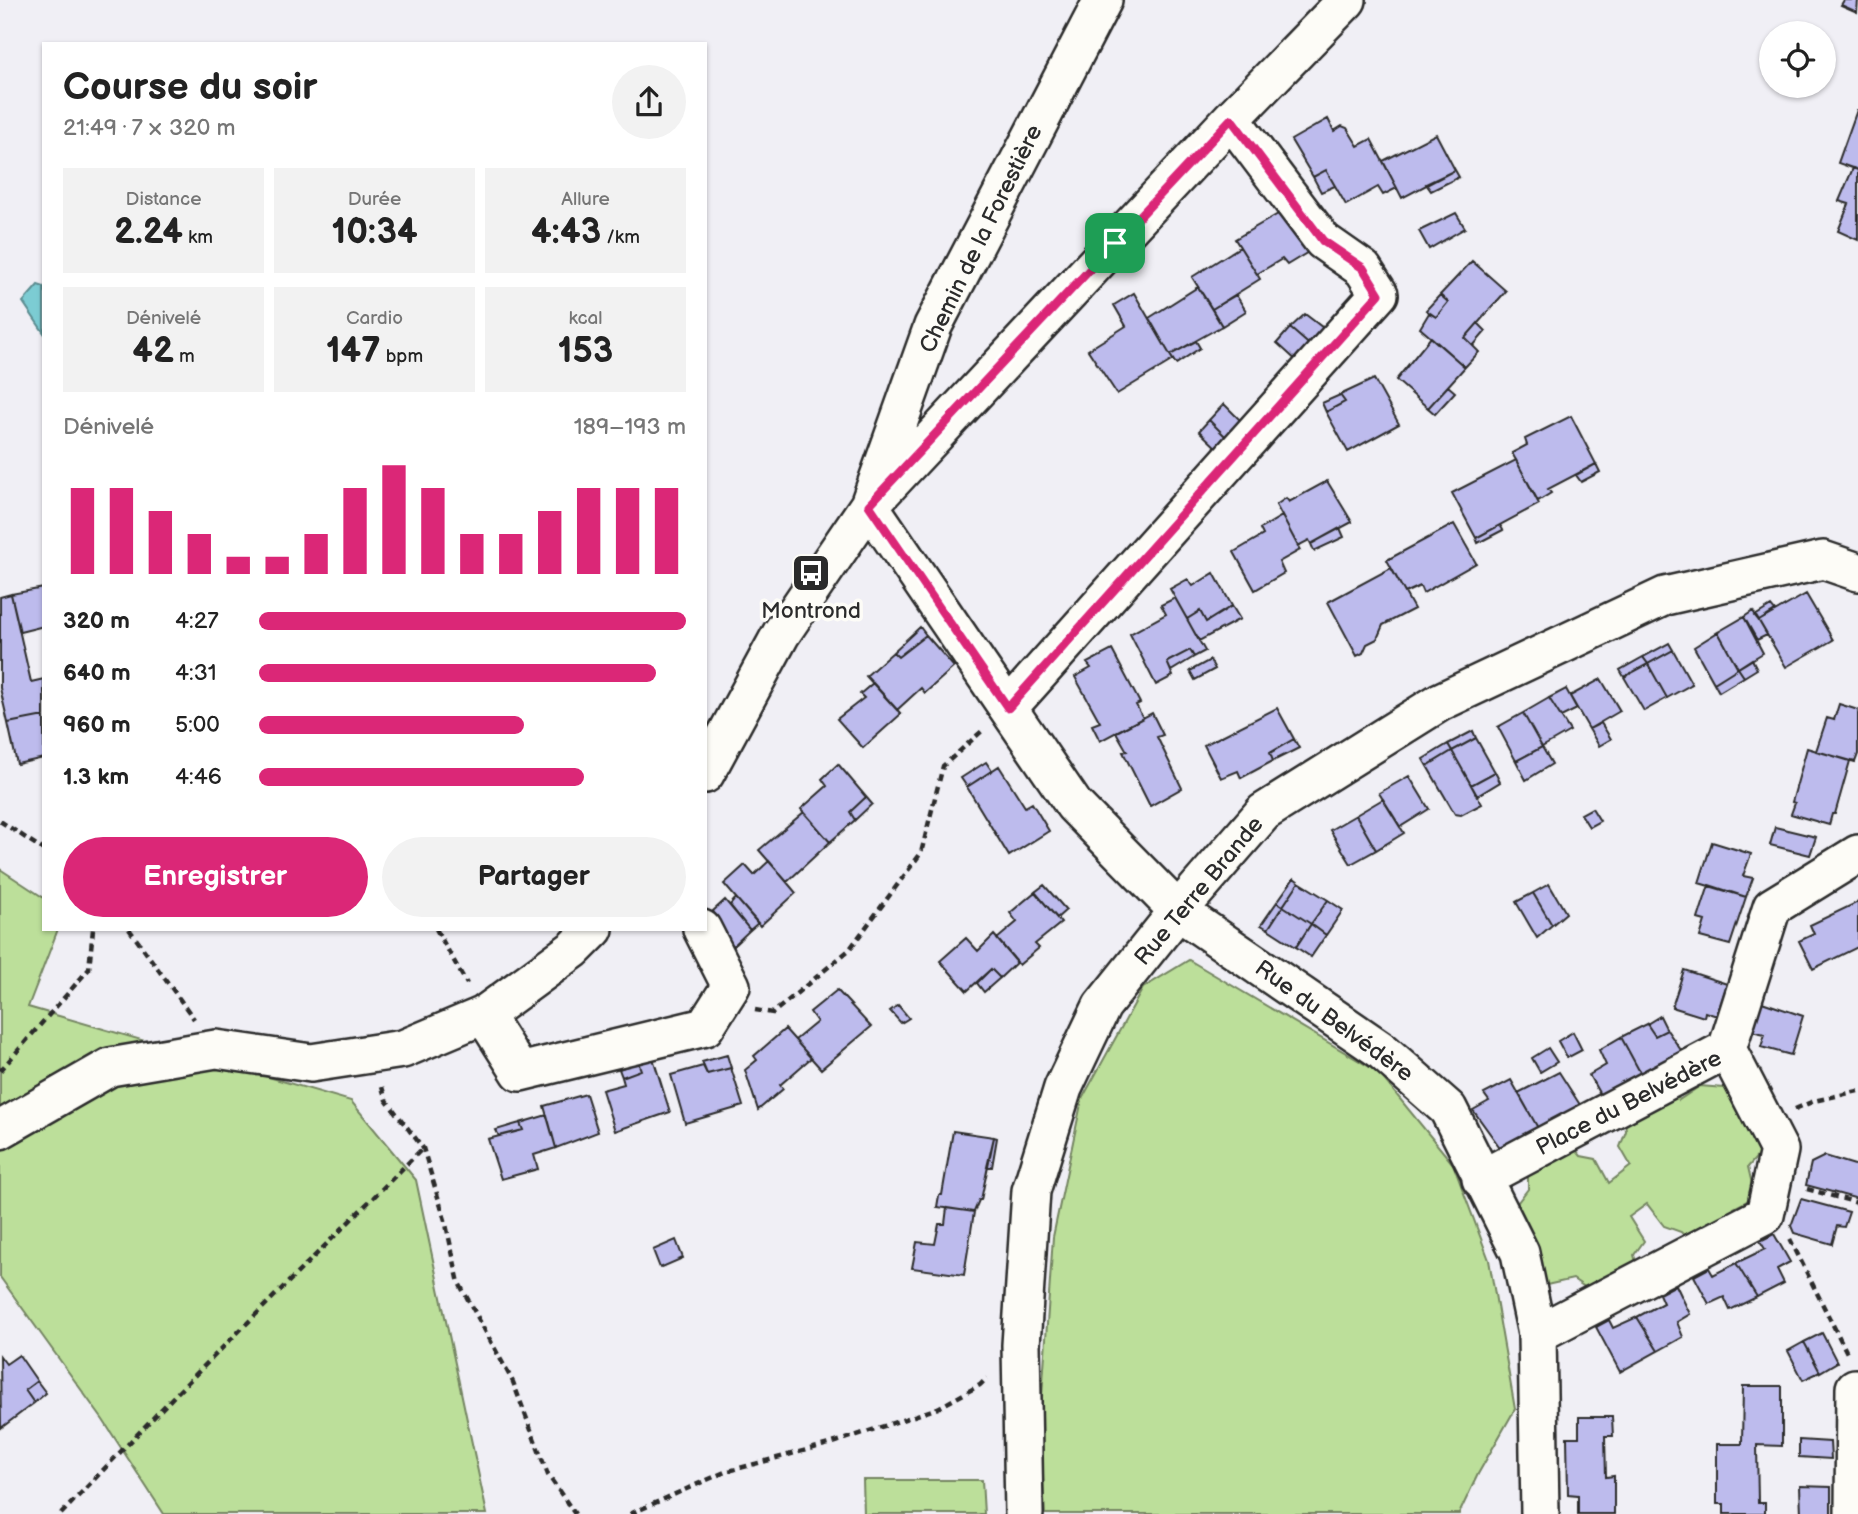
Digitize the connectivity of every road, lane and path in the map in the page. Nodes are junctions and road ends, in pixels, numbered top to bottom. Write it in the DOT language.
graph roads {
  1 [pos="1102,0"];
  2 [pos="1347,0"];
  3 [pos="1231,119"];
  4 [pos="869,505"];
  5 [pos="1858,572"];
  6 [pos="1008,708"];
  7 [pos="707,770"];
  8 [pos="0,821"];
  9 [pos="42,849"];
  10 [pos="1858,854"];
  11 [pos="1178,911"];
  12 [pos="93,931"];
  13 [pos="131,931"];
  14 [pos="437,931"];
  15 [pos="592,931"];
  16 [pos="703,931"];
  17 [pos="720,1003"];
  18 [pos="484,1015"];
  19 [pos="216,1049"];
  20 [pos="1727,1049"];
  21 [pos="374,1052"];
  22 [pos="0,1071"];
  23 [pos="1858,1091"];
  24 [pos="1765,1122"];
  25 [pos="0,1130"];
  26 [pos="423,1148"];
  27 [pos="1481,1179"];
  28 [pos="1768,1198"];
  29 [pos="1858,1203"];
  30 [pos="1537,1334"];
  31 [pos="1021,1345"];
  32 [pos="1855,1388"];
  33 [pos="61,1514"];
  34 [pos="575,1514"];
  35 [pos="630,1514"];
  36 [pos="1024,1514"];
  37 [pos="1541,1514"];
  38 [pos="1854,1514"];
  1 -- 4 [label="street, Chemin de la Forestière"];
  2 -- 3 [label="street"];
  3 -- 4 [label="street"];
  3 -- 6 [label="street"];
  4 -- 6 [label="street, Rue du Belvédère"];
  4 -- 7 [label="street, Chemin de la Forestière"];
  5 -- 11 [label="street, Rue Terre Brande"];
  6 -- 11 [label="street, Rue du Belvédère"];
  6 -- 17 [label="path"];
  8 -- 9 [label="path"];
  10 -- 20 [label="street"];
  11 -- 27 [label="street, Rue du Belvédère"];
  11 -- 31 [label="street, Rue Terre Brande"];
  12 -- 22 [label="path"];
  13 -- 19 [label="path"];
  14 -- 18 [label="path"];
  15 -- 18 [label="street"];
  16 -- 17 [label="street"];
  17 -- 18 [label="street"];
  18 -- 21 [label="street"];
  19 -- 21 [label="street"];
  19 -- 25 [label="street"];
  20 -- 24 [label="street, Place du Belvédère"];
  20 -- 27 [label="street, Place du Belvédère"];
  21 -- 26 [label="path"];
  23 -- 24 [label="path"];
  24 -- 28 [label="street, Place du Belvédère"];
  26 -- 33 [label="path"];
  26 -- 34 [label="path"];
  27 -- 30 [label="street, Rue du Belvédère"];
  28 -- 29 [label="path"];
  28 -- 30 [label="street"];
  28 -- 32 [label="path"];
  30 -- 37 [label="street, Rue du Belvédère"];
  31 -- 35 [label="path"];
  31 -- 36 [label="street, Rue Terre Brande"];
  32 -- 38 [label="street"];
}
